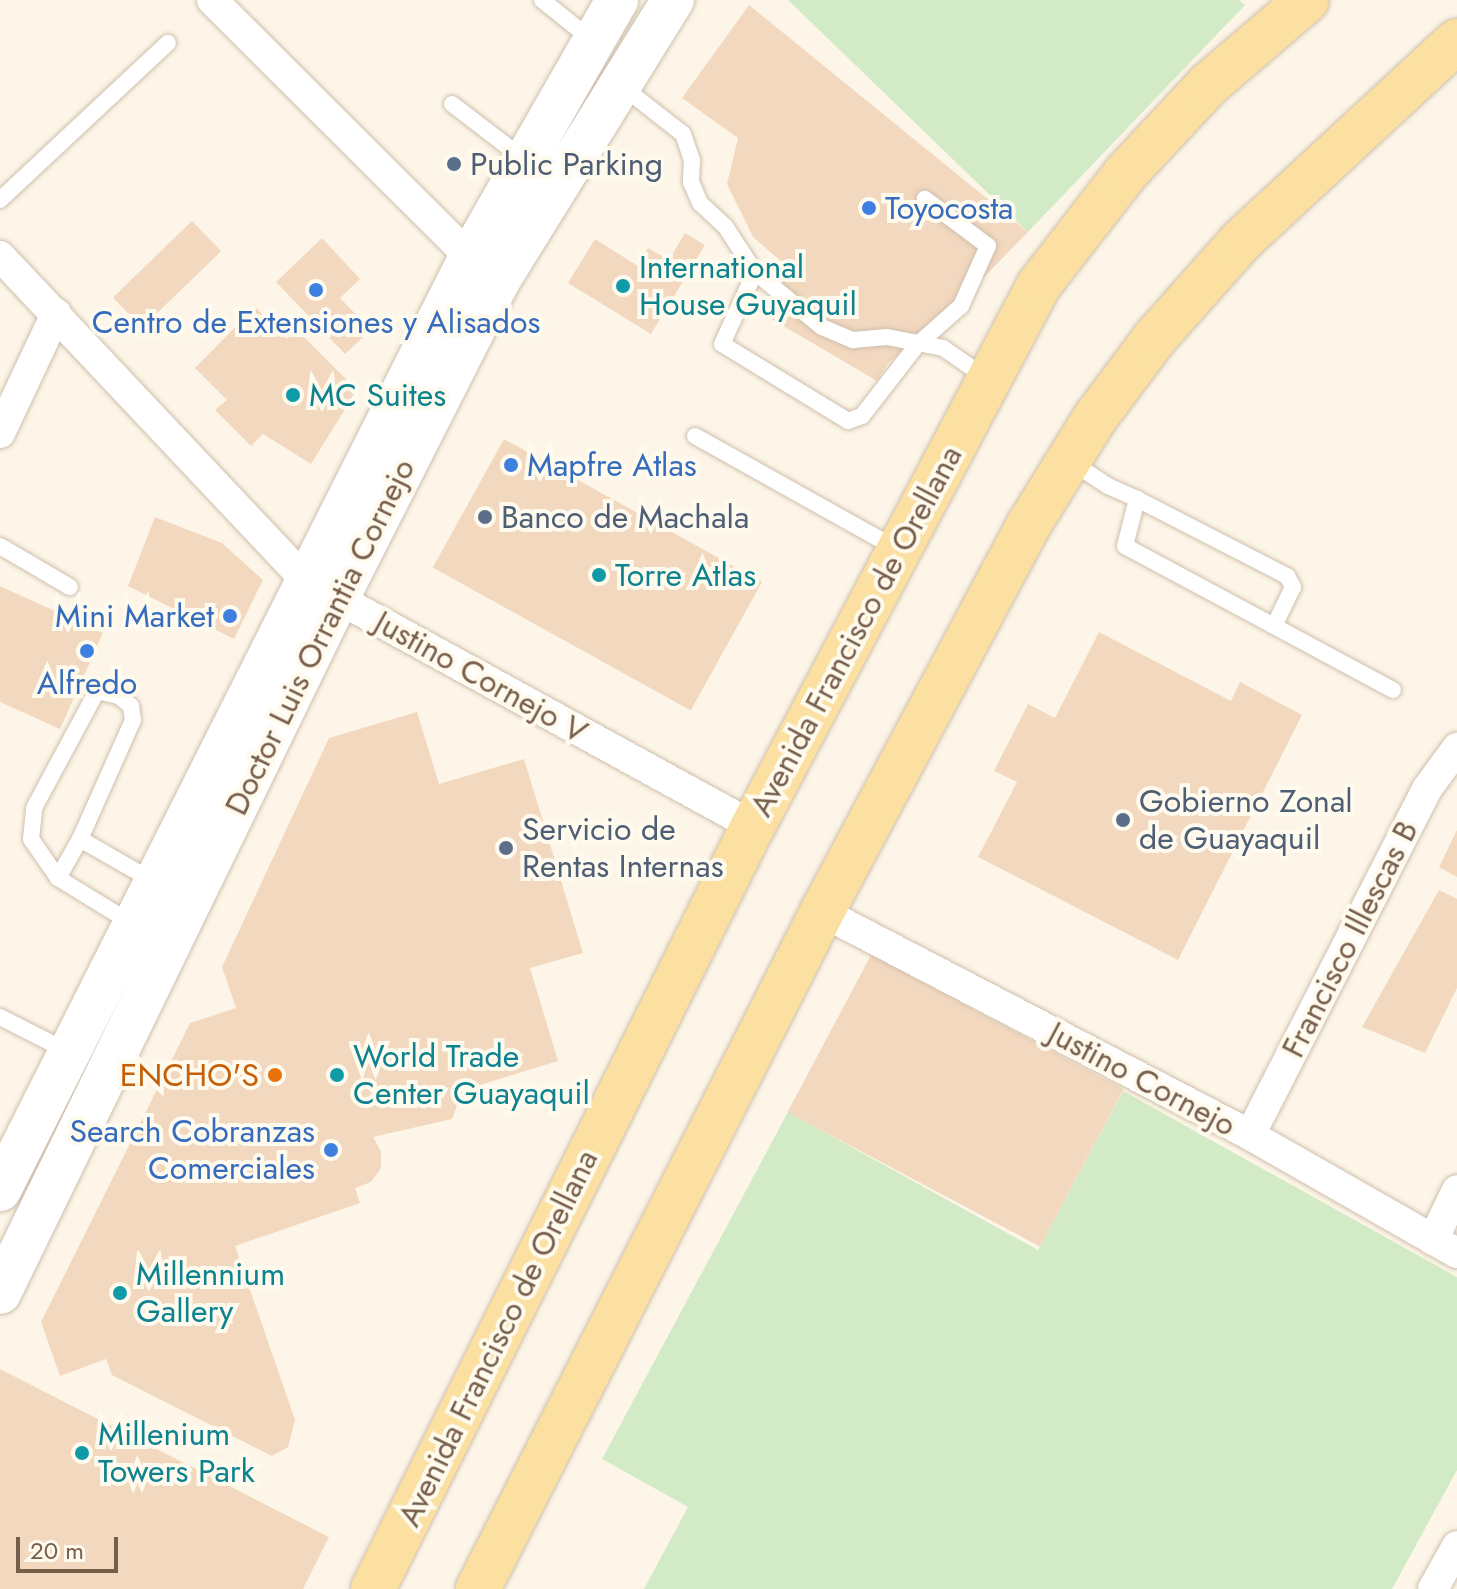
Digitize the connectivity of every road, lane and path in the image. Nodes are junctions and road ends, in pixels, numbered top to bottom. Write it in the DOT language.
graph roads {
  1 [pos="212,0"];
  2 [pos="542,0"];
  3 [pos="617,0"];
  4 [pos="1307,0"];
  5 [pos="664,3"];
  6 [pos="594,41"];
  7 [pos="1457,41"];
  8 [pos="168,43"];
  9 [pos="619,84"];
  10 [pos="452,104"];
  11 [pos="525,160"];
  12 [pos="925,199"];
  13 [pos="0,200"];
  14 [pos="0,256"];
  15 [pos="470,257"];
  16 [pos="755,272"];
  17 [pos="56,314"];
  18 [pos="917,345"];
  19 [pos="989,380"];
  20 [pos="0,433"];
  21 [pos="695,436"];
  22 [pos="1069,460"];
  23 [pos="1137,499"];
  24 [pos="0,546"];
  25 [pos="898,550"];
  26 [pos="70,587"];
  27 [pos="322,589"];
  28 [pos="1274,626"];
  29 [pos="1393,690"];
  30 [pos="1457,748"];
  31 [pos="753,826"];
  32 [pos="80,839"];
  33 [pos="58,878"];
  34 [pos="154,882"];
  35 [pos="822,912"];
  36 [pos="133,924"];
  37 [pos="0,1017"];
  38 [pos="69,1052"];
  39 [pos="1250,1135"];
  40 [pos="0,1190"];
  41 [pos="1457,1190"];
  42 [pos="1445,1246"];
  43 [pos="0,1293"];
  44 [pos="1457,1546"];
  45 [pos="486,1586"];
  46 [pos="373,1589"];
  47 [pos="1433,1589"];
  1 -- 15 [label="street"];
  2 -- 6 [label="lane"];
  3 -- 6 [label="street, Doctor Luis Orrantia Cornejo"];
  4 -- 19 [label="main road, Avenida Francisco de Orellana"];
  5 -- 9 [label="street, Doctor Luis Orrantia Cornejo"];
  6 -- 11 [label="street, Doctor Luis Orrantia Cornejo"];
  7 -- 22 [label="main road"];
  8 -- 13 [label="lane"];
  9 -- 16 [label="lane"];
  9 -- 27 [label="street, Doctor Luis Orrantia Cornejo"];
  10 -- 11 [label="lane"];
  11 -- 15 [label="street, Doctor Luis Orrantia Cornejo"];
  12 -- 18 [label="lane"];
  14 -- 17 [label="street, Justino Cornejo V"];
  15 -- 27 [label="street, Doctor Luis Orrantia Cornejo"];
  16 -- 18 [label="lane"];
  16 -- 18 [label="lane"];
  17 -- 20 [label="street"];
  17 -- 27 [label="street, Justino Cornejo V"];
  18 -- 19 [label="lane"];
  19 -- 25 [label="main road, Avenida Francisco de Orellana"];
  21 -- 25 [label="lane"];
  22 -- 23 [label="lane"];
  22 -- 35 [label="main road"];
  23 -- 28 [label="lane"];
  23 -- 28 [label="lane"];
  24 -- 26 [label="lane"];
  25 -- 31 [label="main road, Avenida Francisco de Orellana"];
  27 -- 31 [label="street, Justino Cornejo V"];
  27 -- 34 [label="street, Doctor Luis Orrantia Cornejo"];
  27 -- 43 [label="street, Doctor Luis Orrantia Cornejo"];
  28 -- 29 [label="lane"];
  30 -- 39 [label="street, Francisco Illescas B"];
  31 -- 46 [label="main road, Avenida Francisco de Orellana"];
  32 -- 33 [label="lane"];
  32 -- 33 [label="lane"];
  32 -- 34 [label="lane"];
  33 -- 36 [label="lane"];
  34 -- 36 [label="street, Doctor Luis Orrantia Cornejo"];
  35 -- 39 [label="street, Justino Cornejo"];
  35 -- 45 [label="main road"];
  36 -- 38 [label="street, Doctor Luis Orrantia Cornejo"];
  37 -- 38 [label="lane"];
  38 -- 40 [label="street, Doctor Luis Orrantia Cornejo"];
  39 -- 42 [label="street, Justino Cornejo"];
  41 -- 42 [label="street"];
  44 -- 47 [label="street"];
}
